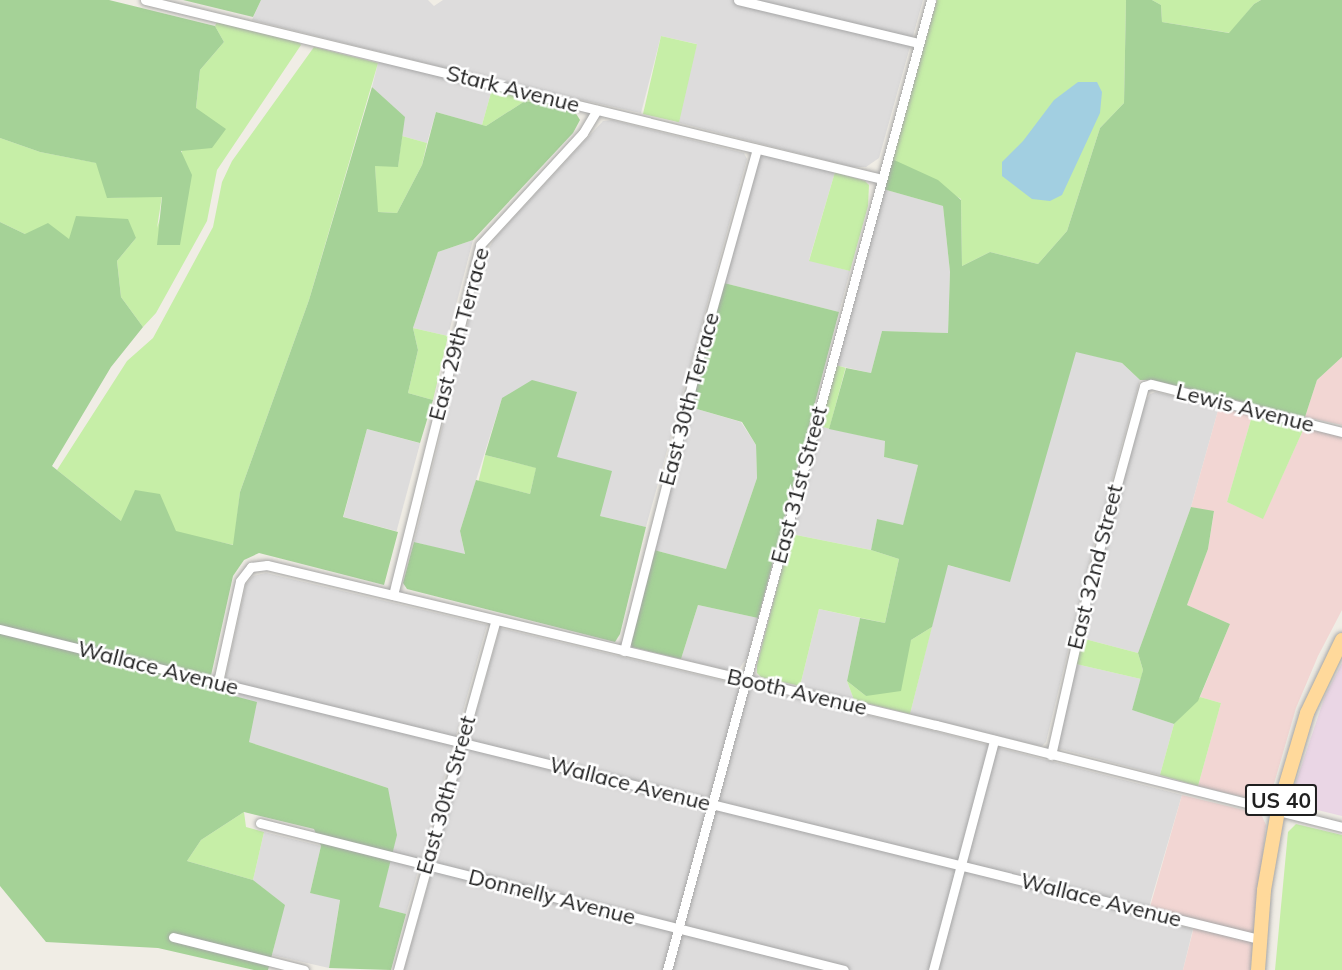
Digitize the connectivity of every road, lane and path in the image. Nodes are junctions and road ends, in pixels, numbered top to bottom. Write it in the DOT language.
graph roads {
  1 [pos="145,0"];
  2 [pos="738,0"];
  3 [pos="931,0"];
  4 [pos="919,43"];
  5 [pos="597,110"];
  6 [pos="757,149"];
  7 [pos="882,179"];
  8 [pos="1148,385"];
  9 [pos="1342,432"];
  10 [pos="393,595"];
  11 [pos="496,620"];
  12 [pos="0,629"];
  13 [pos="1342,640"];
  14 [pos="624,651"];
  15 [pos="747,680"];
  16 [pos="218,682"];
  17 [pos="994,740"];
  18 [pos="462,742"];
  19 [pos="1051,755"];
  20 [pos="713,805"];
  21 [pos="1278,812"];
  22 [pos="260,822"];
  23 [pos="1342,827"];
  24 [pos="426,865"];
  25 [pos="960,866"];
  26 [pos="678,929"];
  27 [pos="173,938"];
  28 [pos="1259,939"];
  29 [pos="304,970"];
  30 [pos="398,970"];
  31 [pos="667,970"];
  32 [pos="844,970"];
  33 [pos="933,970"];
  34 [pos="1258,970"];
  1 -- 5 [label="street, Stark Avenue"];
  2 -- 4 [label="street"];
  3 -- 4 [label="street, East 31st Street"];
  4 -- 7 [label="street, East 31st Street"];
  5 -- 6 [label="street, Stark Avenue"];
  5 -- 10 [label="street, East 29th Terrace"];
  6 -- 7 [label="street, Stark Avenue"];
  6 -- 14 [label="street, East 30th Terrace"];
  7 -- 15 [label="street, East 31st Street"];
  8 -- 9 [label="street, Lewis Avenue"];
  8 -- 19 [label="street, East 32nd Street"];
  10 -- 11 [label="street, Booth Avenue"];
  10 -- 16 [label="street, Booth Avenue"];
  11 -- 14 [label="street, Booth Avenue"];
  11 -- 18 [label="street, East 30th Street"];
  12 -- 16 [label="street, Wallace Avenue"];
  13 -- 21 [label="main road, US 40"];
  14 -- 15 [label="street, Booth Avenue"];
  15 -- 17 [label="street, Booth Avenue"];
  15 -- 20 [label="street, East 31st Street"];
  16 -- 18 [label="street, Wallace Avenue"];
  17 -- 19 [label="street, Booth Avenue"];
  17 -- 25 [label="street"];
  18 -- 20 [label="street, Wallace Avenue"];
  18 -- 24 [label="street, East 30th Street"];
  19 -- 21 [label="street, Booth Avenue"];
  20 -- 25 [label="street, Wallace Avenue"];
  20 -- 26 [label="street, East 31st Street"];
  21 -- 23 [label="street, Booth Avenue"];
  21 -- 28 [label="main road, US 40"];
  22 -- 24 [label="street, Donnelly Avenue"];
  24 -- 26 [label="street, Donnelly Avenue"];
  24 -- 30 [label="street, East 30th Street"];
  25 -- 28 [label="street, Wallace Avenue"];
  25 -- 33 [label="street"];
  26 -- 31 [label="street, East 31st Street"];
  26 -- 32 [label="street, Donnelly Avenue"];
  27 -- 29 [label="street"];
  28 -- 34 [label="main road, US 40"];
}
